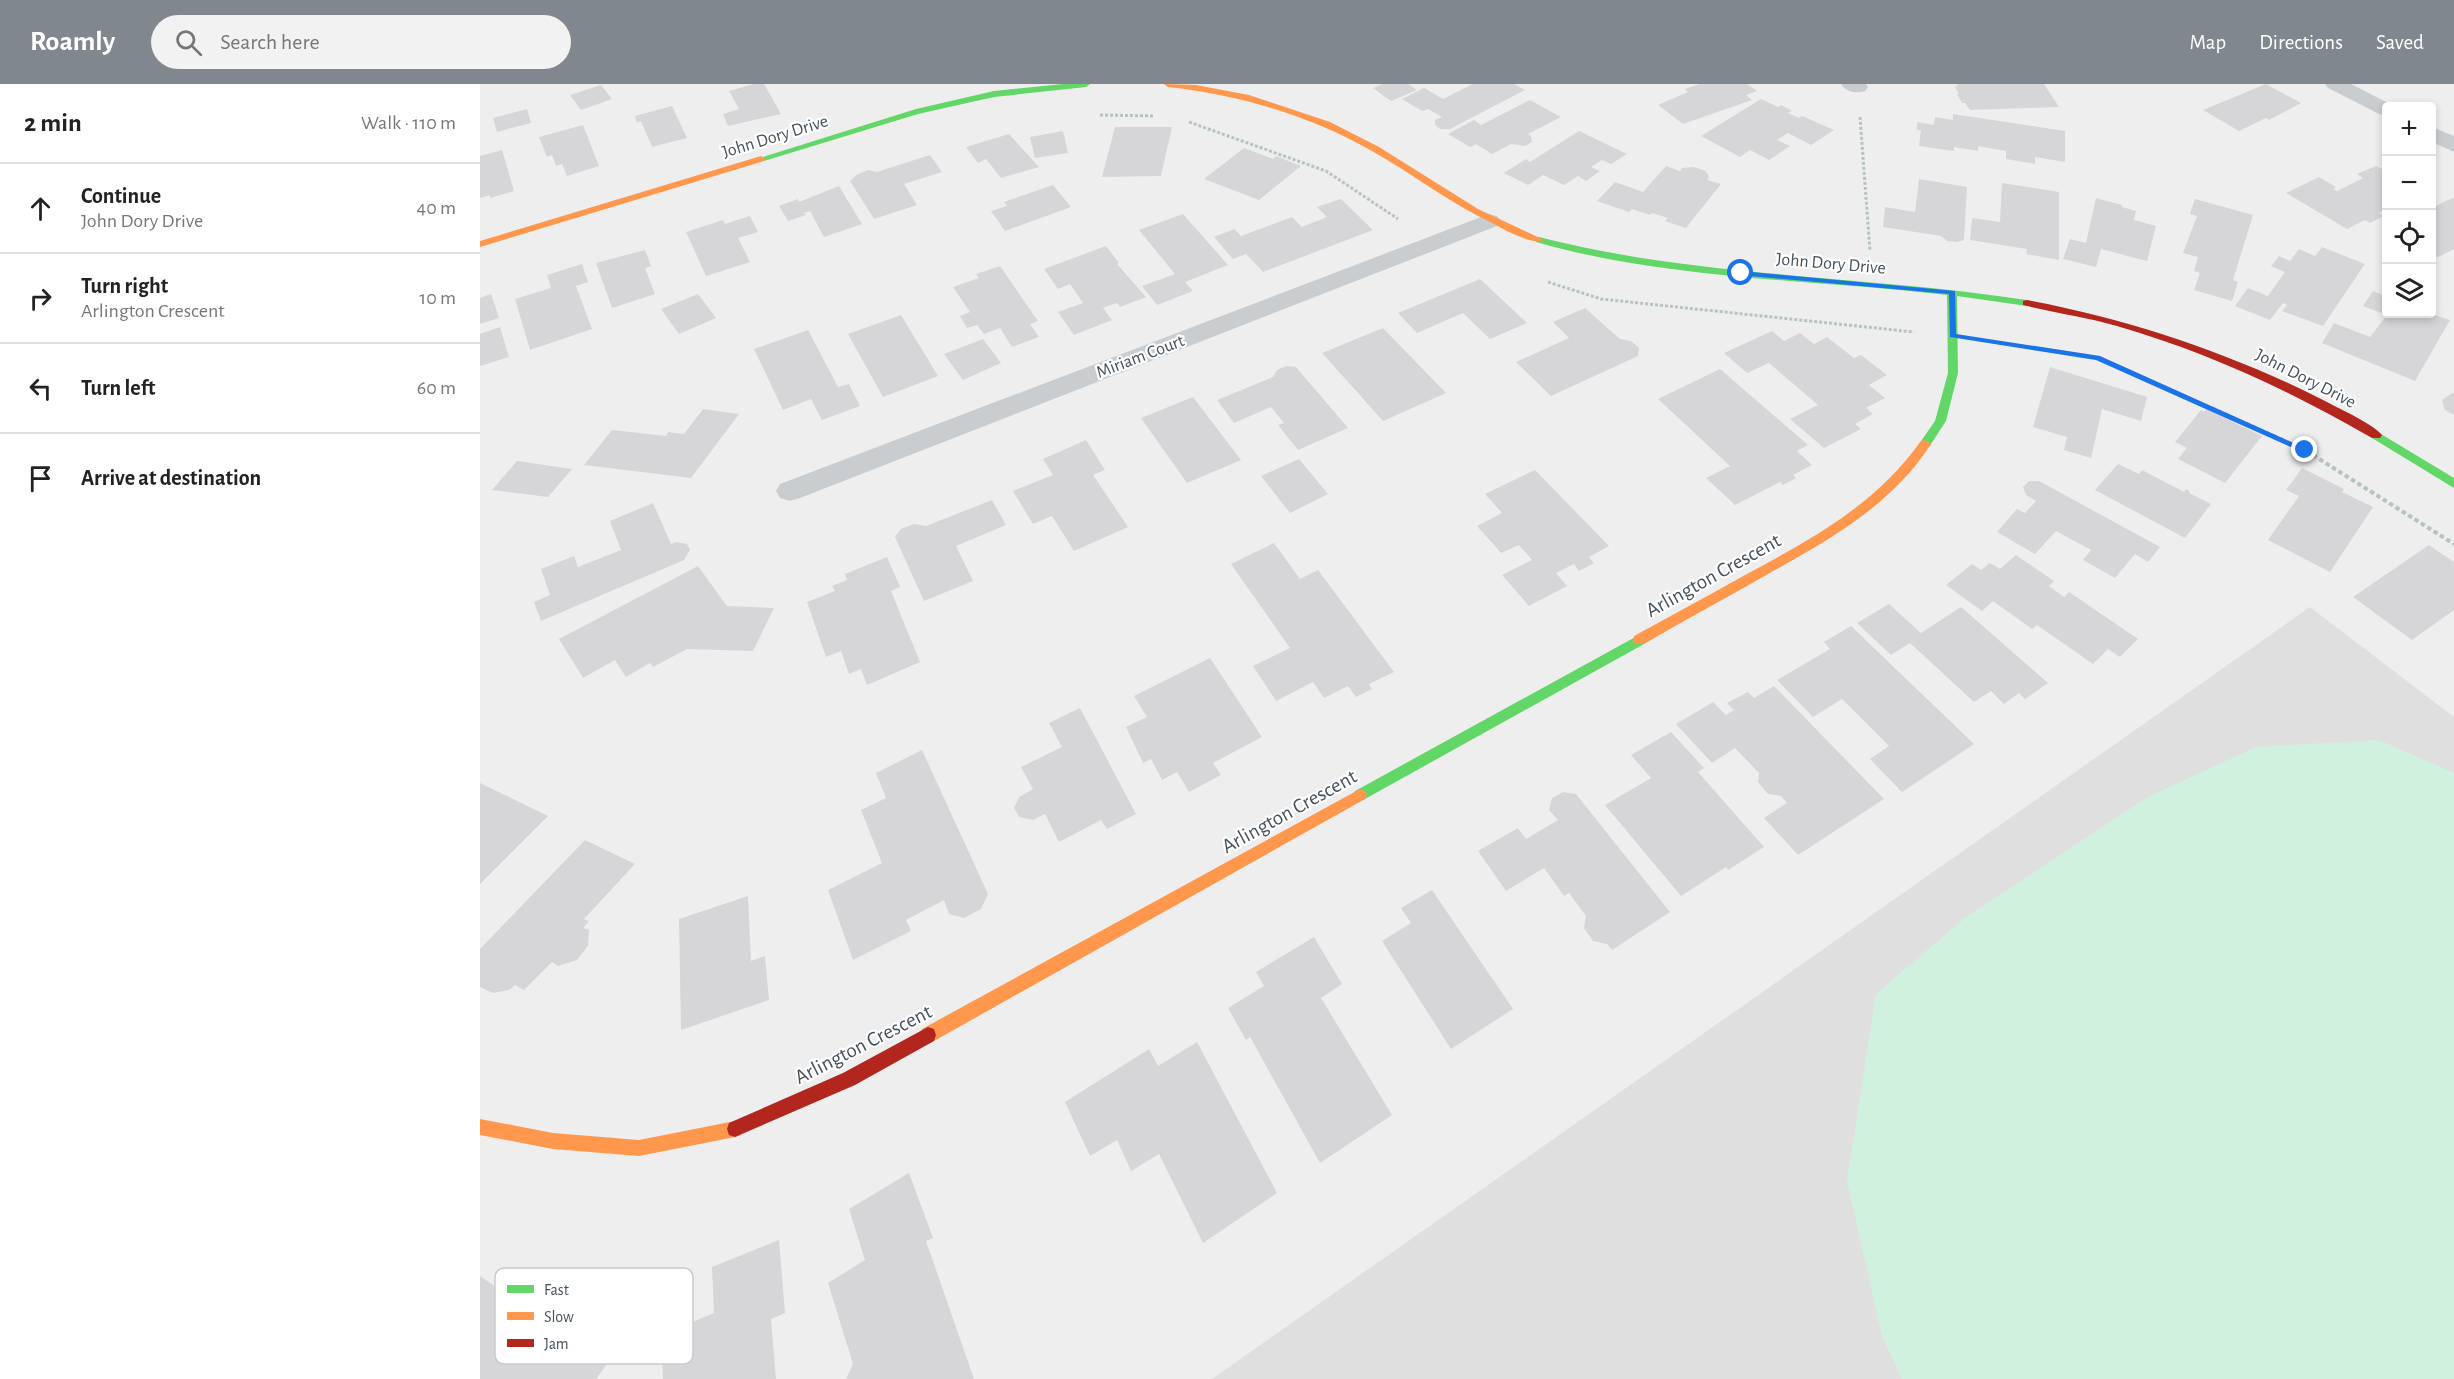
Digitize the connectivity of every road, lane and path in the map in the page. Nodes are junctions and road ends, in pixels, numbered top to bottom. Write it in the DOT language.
graph roads {
  1 [pos="1086,84"];
  2 [pos="1181,84"];
  3 [pos="2335,84"];
  4 [pos="1855,85"];
  5 [pos="2382,108"];
  6 [pos="1093,115"];
  7 [pos="1161,116"];
  8 [pos="1183,120"];
  9 [pos="2436,135"];
  10 [pos="2454,145"];
  11 [pos="1489,221"];
  12 [pos="1433,243"];
  13 [pos="480,244"];
  14 [pos="1545,280"];
  15 [pos="1872,284"];
  16 [pos="1952,292"];
  17 [pos="1953,336"];
  18 [pos="2454,484"];
  19 [pos="790,491"];
  20 [pos="2454,544"];
  21 [pos="480,1127"];
  1 -- 13 [label="street, John Dory Drive"];
  2 -- 11 [label="street, John Dory Drive"];
  3 -- 5 [label="street"];
  4 -- 15 [label="path"];
  6 -- 7 [label="path"];
  8 -- 12 [label="path"];
  9 -- 10 [label="street"];
  11 -- 12 [label="street, Miriam Court"];
  11 -- 15 [label="street, John Dory Drive"];
  12 -- 19 [label="street, Miriam Court"];
  14 -- 17 [label="path"];
  15 -- 16 [label="street, John Dory Drive"];
  16 -- 17 [label="street, Arlington Crescent"];
  16 -- 18 [label="street, John Dory Drive"];
  17 -- 20 [label="path"];
  17 -- 21 [label="street, Arlington Crescent"];
}
